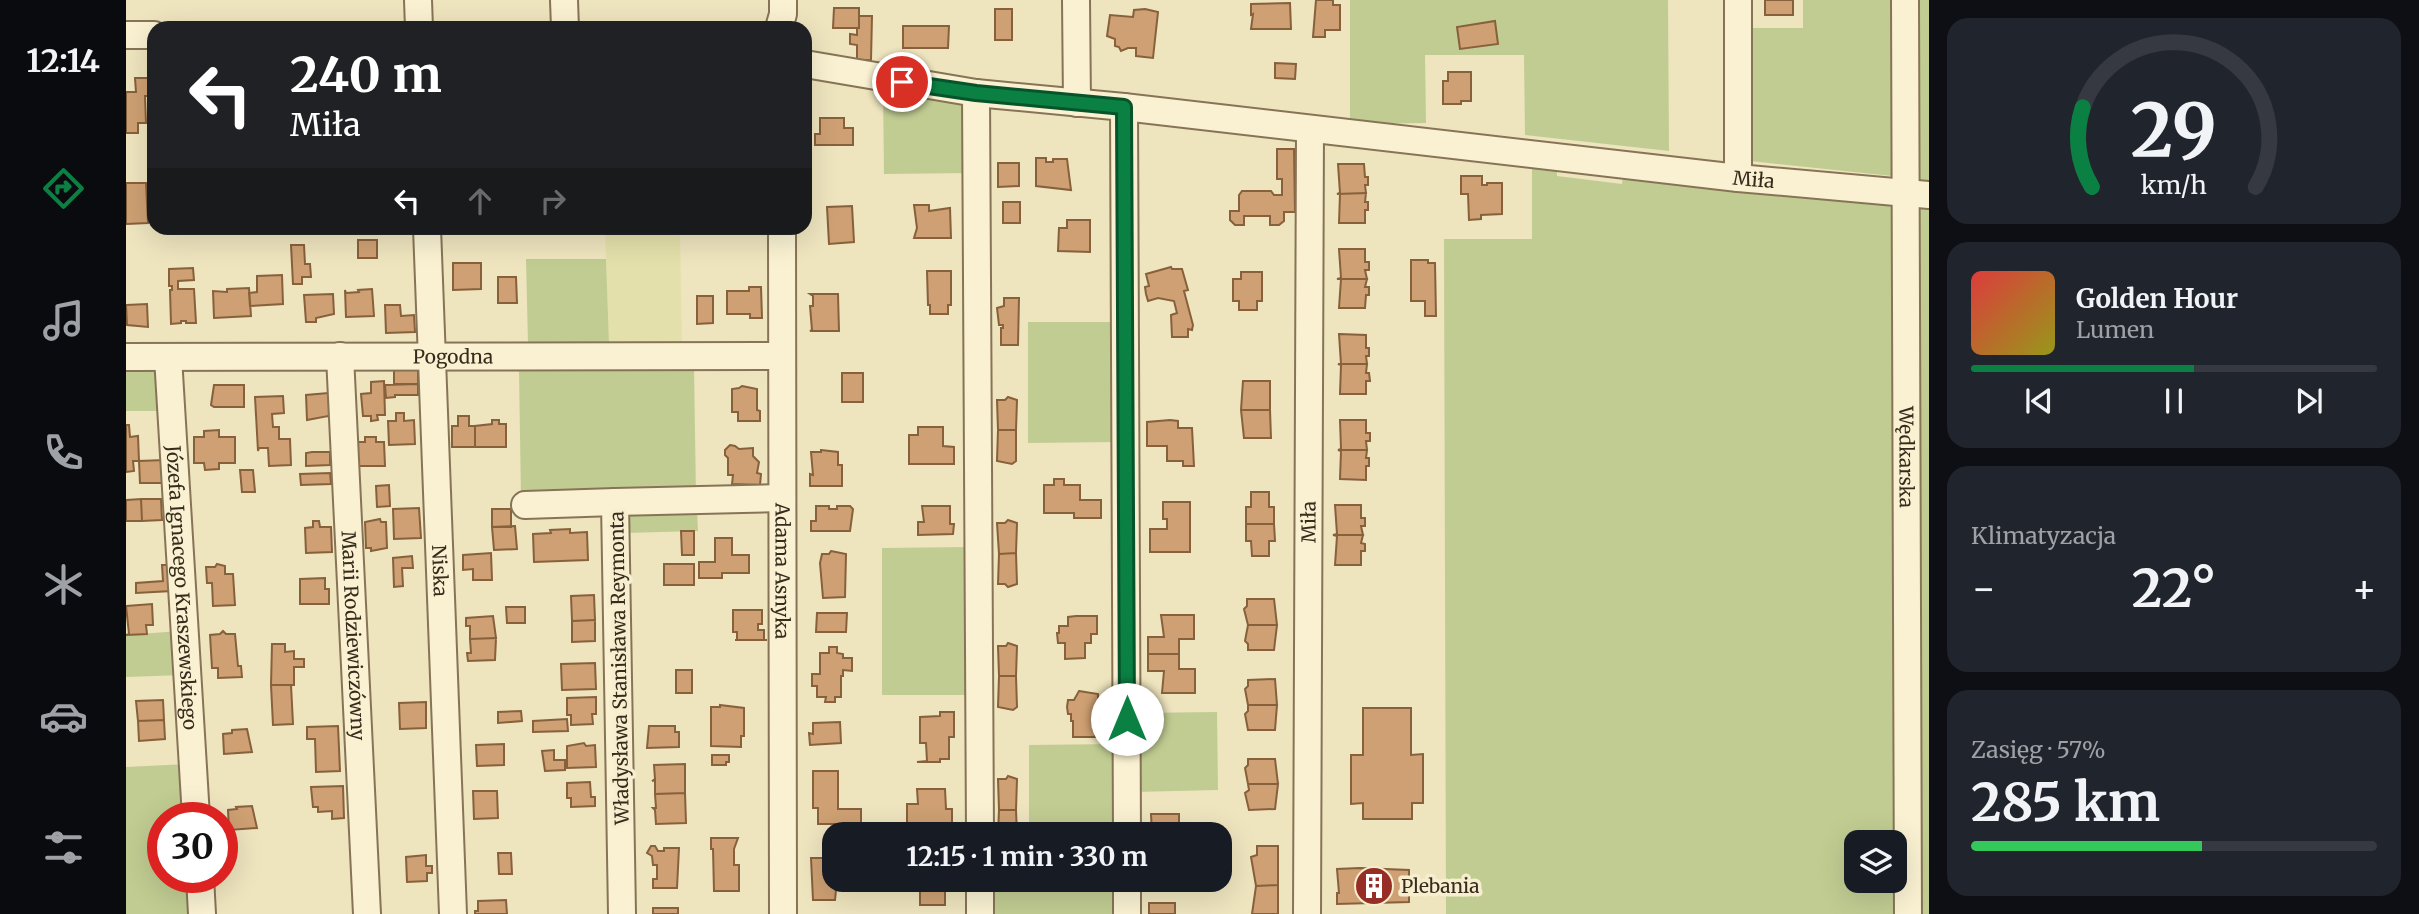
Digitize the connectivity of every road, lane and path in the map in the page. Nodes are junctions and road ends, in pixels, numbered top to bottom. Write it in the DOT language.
graph roads {
  1 [pos="418,0"];
  2 [pos="564,0"];
  3 [pos="783,0"];
  4 [pos="1076,0"];
  5 [pos="1738,0"];
  6 [pos="1905,0"];
  7 [pos="419,21"];
  8 [pos="565,21"];
  9 [pos="781,21"];
  10 [pos="126,35"];
  11 [pos="147,35"];
  12 [pos="812,65"];
  13 [pos="976,93"];
  14 [pos="1077,103"];
  15 [pos="1124,107"];
  16 [pos="1310,130"];
  17 [pos="1738,178"];
  18 [pos="1917,194"];
  19 [pos="427,235"];
  20 [pos="782,235"];
  21 [pos="432,355"];
  22 [pos="340,356"];
  23 [pos="782,356"];
  24 [pos="126,357"];
  25 [pos="168,357"];
  26 [pos="781,498"];
  27 [pos="615,502"];
  28 [pos="525,505"];
  29 [pos="195,802"];
  30 [pos="980,822"];
  31 [pos="1127,822"];
  32 [pos="980,892"];
  33 [pos="1127,892"];
  34 [pos="201,893"];
  35 [pos="202,914"];
  36 [pos="367,914"];
  37 [pos="453,914"];
  38 [pos="622,914"];
  39 [pos="783,914"];
  40 [pos="980,914"];
  41 [pos="1127,914"];
  42 [pos="1307,914"];
  43 [pos="1908,914"];
  1 -- 7 [label="street"];
  2 -- 8 [label="street"];
  3 -- 9 [label="street"];
  4 -- 14 [label="street"];
  5 -- 17 [label="street"];
  6 -- 18 [label="street, Wędkarska"];
  10 -- 11 [label="street"];
  12 -- 13 [label="street, Miła"];
  13 -- 14 [label="street, Miła"];
  13 -- 30 [label="street"];
  14 -- 15 [label="street, Miła"];
  15 -- 16 [label="street, Miła"];
  15 -- 31 [label="street"];
  16 -- 17 [label="street, Miła"];
  16 -- 42 [label="street, Miła"];
  17 -- 18 [label="street, Miła"];
  18 -- 43 [label="street, Wędkarska"];
  19 -- 21 [label="street, Niska"];
  20 -- 23 [label="street, Adama Asnyka"];
  21 -- 22 [label="street, Pogodna"];
  21 -- 23 [label="street, Pogodna"];
  21 -- 37 [label="street, Niska"];
  22 -- 25 [label="street, Pogodna"];
  22 -- 36 [label="street, Marii Rodziewiczówny"];
  23 -- 26 [label="street, Adama Asnyka"];
  24 -- 25 [label="street, Pogodna"];
  25 -- 29 [label="street, Józefa Ignacego Kraszewskiego"];
  26 -- 27 [label="street, Władysława Stanisława Reymonta"];
  26 -- 39 [label="street, Adama Asnyka"];
  27 -- 28 [label="street"];
  27 -- 38 [label="street, Władysława Stanisława Reymonta"];
  32 -- 40 [label="street"];
  33 -- 41 [label="street"];
  34 -- 35 [label="street"];
}
